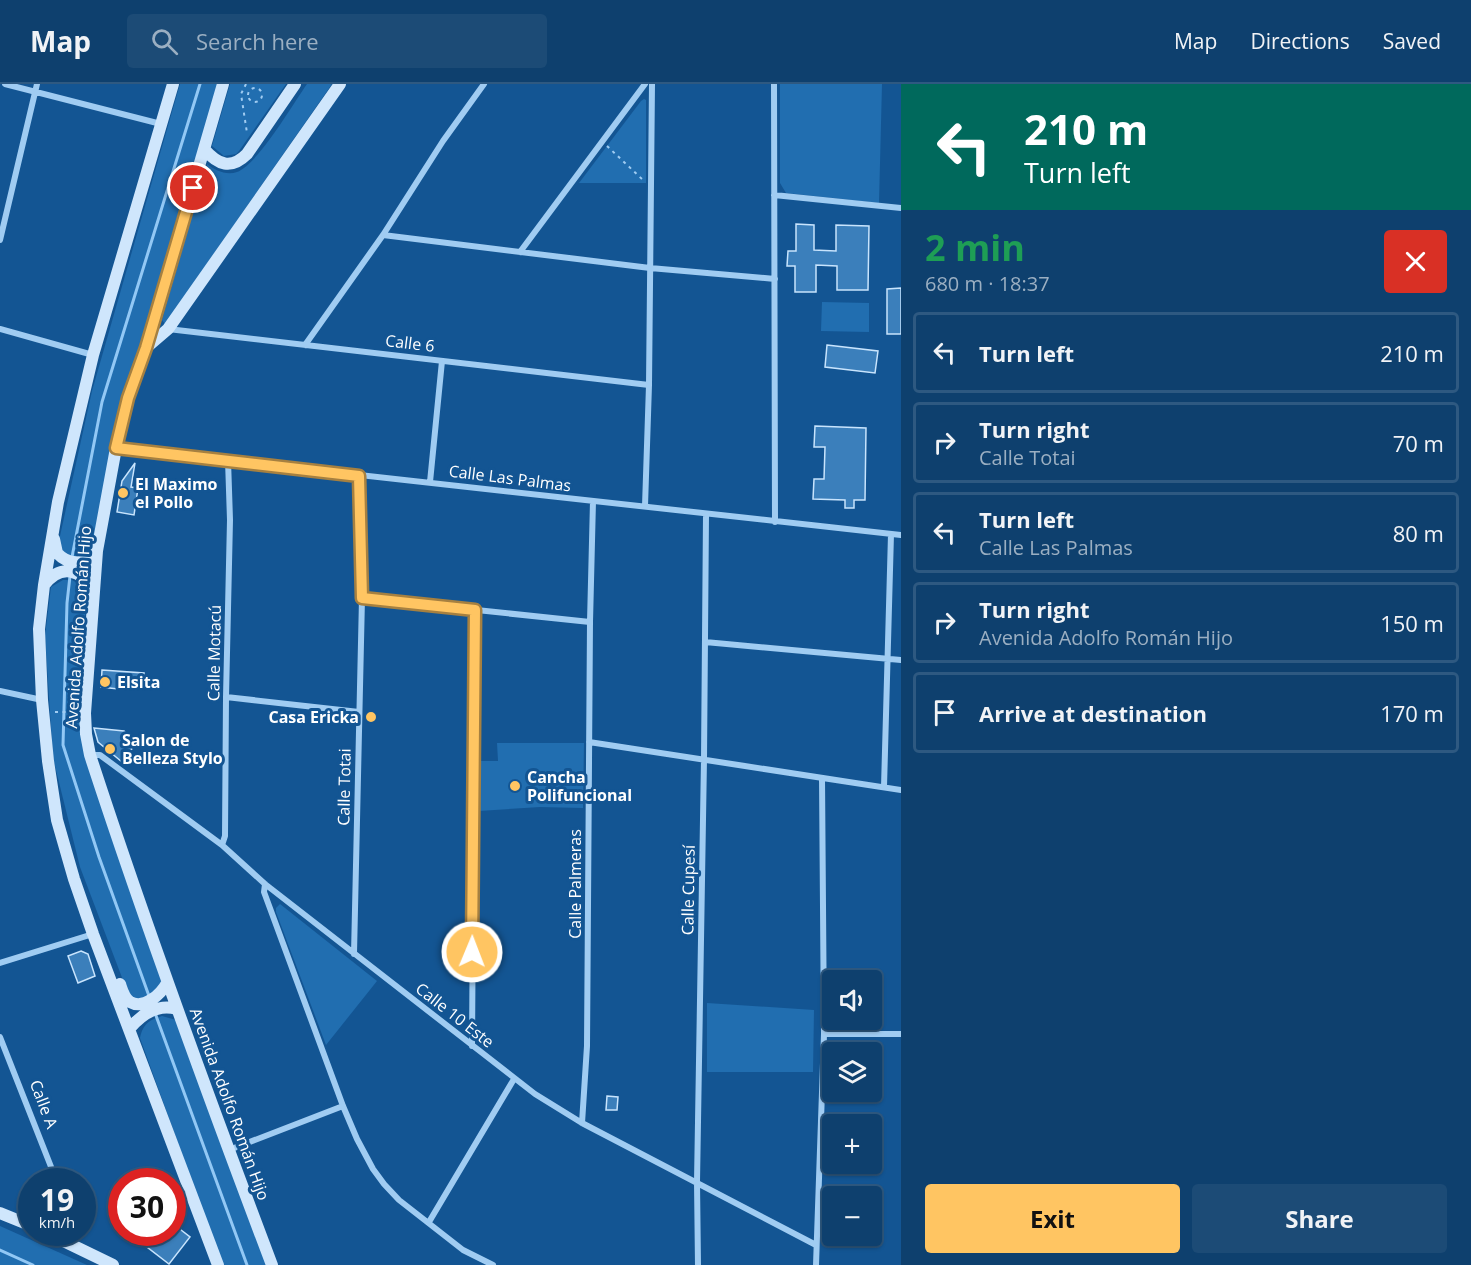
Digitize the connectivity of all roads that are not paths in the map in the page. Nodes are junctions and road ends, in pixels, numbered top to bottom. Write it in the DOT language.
graph roads {
  1 [pos="5,84"];
  2 [pos="173,84"];
  3 [pos="223,84"];
  4 [pos="296,84"];
  5 [pos="340,84"];
  6 [pos="484,84"];
  7 [pos="645,84"];
  8 [pos="652,84"];
  9 [pos="774,84"];
  10 [pos="37,88"];
  11 [pos="162,124"];
  12 [pos="204,149"];
  13 [pos="774,195"];
  14 [pos="0,208"];
  15 [pos="901,208"];
  16 [pos="9,210"];
  17 [pos="383,235"];
  18 [pos="0,240"];
  19 [pos="520,252"];
  20 [pos="650,268"];
  21 [pos="775,279"];
  22 [pos="0,329"];
  23 [pos="168,329"];
  24 [pos="305,345"];
  25 [pos="146,348"];
  26 [pos="93,355"];
  27 [pos="442,361"];
  28 [pos="649,385"];
  29 [pos="116,448"];
  30 [pos="228,460"];
  31 [pos="359,476"];
  32 [pos="430,482"];
  33 [pos="58,501"];
  34 [pos="593,501"];
  35 [pos="645,506"];
  36 [pos="706,515"];
  37 [pos="775,522"];
  38 [pos="891,534"];
  39 [pos="901,535"];
  40 [pos="95,553"];
  41 [pos="47,582"];
  42 [pos="92,588"];
  43 [pos="362,598"];
  44 [pos="475,610"];
  45 [pos="590,622"];
  46 [pos="705,642"];
  47 [pos="888,658"];
  48 [pos="901,660"];
  49 [pos="0,691"];
  50 [pos="226,697"];
  51 [pos="42,700"];
  52 [pos="359,712"];
  53 [pos="589,742"];
  54 [pos="90,755"];
  55 [pos="704,759"];
  56 [pos="822,778"];
  57 [pos="884,787"];
  58 [pos="901,790"];
  59 [pos="222,845"];
  60 [pos="74,879"];
  61 [pos="265,884"];
  62 [pos="93,934"];
  63 [pos="354,954"];
  64 [pos="0,963"];
  65 [pos="165,986"];
  66 [pos="173,1008"];
  67 [pos="132,1025"];
  68 [pos="824,1034"];
  69 [pos="901,1034"];
  70 [pos="0,1037"];
  71 [pos="472,1046"];
  72 [pos="514,1079"];
  73 [pos="343,1106"];
  74 [pos="582,1123"];
  75 [pos="228,1150"];
  76 [pos="51,1168"];
  77 [pos="697,1182"];
  78 [pos="0,1213"];
  79 [pos="18,1220"];
  80 [pos="429,1222"];
  81 [pos="816,1245"];
  82 [pos="78,1246"];
  83 [pos="113,1265"];
  84 [pos="218,1265"];
  85 [pos="272,1265"];
  86 [pos="493,1265"];
  87 [pos="698,1265"];
  88 [pos="816,1265"];
  1 -- 10 [label="street"];
  2 -- 11 [label="main road, Avenida Adolfo Román Hijo"];
  3 -- 12 [label="main road, Avenida Adolfo Román Hijo"];
  4 -- 12 [label="main road"];
  5 -- 23 [label="main road"];
  6 -- 17 [label="street"];
  7 -- 19 [label="street"];
  8 -- 20 [label="street"];
  9 -- 13 [label="street"];
  10 -- 11 [label="street"];
  10 -- 16 [label="street"];
  11 -- 26 [label="main road, Avenida Adolfo Román Hijo"];
  12 -- 25 [label="main road, Avenida Adolfo Román Hijo"];
  13 -- 15 [label="street"];
  13 -- 21 [label="street"];
  14 -- 16 [label="street"];
  16 -- 18 [label="street"];
  17 -- 19 [label="street"];
  17 -- 24 [label="street"];
  19 -- 20 [label="street"];
  20 -- 21 [label="street"];
  20 -- 28 [label="street"];
  21 -- 37 [label="street"];
  22 -- 26 [label="street"];
  23 -- 24 [label="street, Calle 6"];
  23 -- 25 [label="main road"];
  24 -- 27 [label="street, Calle 6"];
  25 -- 29 [label="main road, Avenida Adolfo Román Hijo"];
  26 -- 33 [label="main road, Avenida Adolfo Román Hijo"];
  27 -- 28 [label="street, Calle 6"];
  27 -- 32 [label="street"];
  28 -- 35 [label="street"];
  29 -- 30 [label="street, Calle Las Palmas"];
  29 -- 40 [label="main road, Avenida Adolfo Román Hijo"];
  30 -- 31 [label="street, Calle Las Palmas"];
  30 -- 50 [label="street, Calle Motacú"];
  31 -- 32 [label="street, Calle Las Palmas"];
  31 -- 43 [label="street, Calle Totai"];
  32 -- 34 [label="street, Calle Las Palmas"];
  33 -- 40 [label="main road"];
  33 -- 41 [label="main road, Avenida Adolfo Román Hijo"];
  34 -- 35 [label="street, Calle Las Palmas"];
  34 -- 45 [label="street, Calle Palmeras"];
  35 -- 36 [label="street, Calle Las Palmas"];
  36 -- 37 [label="street, Calle Las Palmas"];
  36 -- 46 [label="street, Calle Cupesí"];
  37 -- 38 [label="street, Calle Las Palmas"];
  38 -- 39 [label="street, Calle Las Palmas"];
  38 -- 47 [label="street"];
  40 -- 42 [label="main road, Avenida Adolfo Román Hijo"];
  41 -- 42 [label="main road"];
  41 -- 51 [label="main road, Avenida Adolfo Román Hijo"];
  42 -- 54 [label="main road, Avenida Adolfo Román Hijo"];
  43 -- 44 [label="street"];
  43 -- 52 [label="street, Calle Totai"];
  44 -- 45 [label="street"];
  44 -- 71 [label="street"];
  45 -- 53 [label="street, Calle Palmeras"];
  46 -- 47 [label="street"];
  46 -- 55 [label="street, Calle Cupesí"];
  47 -- 48 [label="street"];
  47 -- 57 [label="street"];
  49 -- 51 [label="street"];
  50 -- 52 [label="street"];
  50 -- 59 [label="street, Calle Motacú"];
  51 -- 60 [label="main road, Avenida Adolfo Román Hijo"];
  52 -- 63 [label="street, Calle Totai"];
  53 -- 55 [label="street"];
  53 -- 74 [label="street, Calle Palmeras"];
  54 -- 59 [label="street, Calle 10 Este"];
  54 -- 65 [label="main road, Avenida Adolfo Román Hijo"];
  55 -- 56 [label="street"];
  55 -- 77 [label="street, Calle Cupesí"];
  56 -- 57 [label="street"];
  56 -- 68 [label="street"];
  57 -- 58 [label="street"];
  59 -- 61 [label="street, Calle 10 Este"];
  60 -- 62 [label="main road, Avenida Adolfo Román Hijo"];
  60 -- 65 [label="main road"];
  61 -- 63 [label="street, Calle 10 Este"];
  61 -- 73 [label="street"];
  62 -- 64 [label="street"];
  62 -- 67 [label="main road, Avenida Adolfo Román Hijo"];
  63 -- 71 [label="street, Calle 10 Este"];
  65 -- 66 [label="main road, Avenida Adolfo Román Hijo"];
  66 -- 67 [label="main road"];
  66 -- 75 [label="main road, Avenida Adolfo Román Hijo"];
  67 -- 84 [label="main road, Avenida Adolfo Román Hijo"];
  68 -- 69 [label="street"];
  68 -- 81 [label="street"];
  70 -- 76 [label="street, Calle A"];
  71 -- 72 [label="street, Calle 10 Este"];
  72 -- 74 [label="street, Calle 10 Este"];
  72 -- 80 [label="street"];
  73 -- 75 [label="street"];
  73 -- 80 [label="street"];
  74 -- 77 [label="street, Calle 10 Este"];
  75 -- 85 [label="main road, Avenida Adolfo Román Hijo"];
  77 -- 81 [label="street, Calle 10 Este"];
  77 -- 87 [label="street, Calle Cupesí"];
  78 -- 79 [label="main road"];
  80 -- 86 [label="street"];
  81 -- 88 [label="street"];
  82 -- 83 [label="main road"];
}
